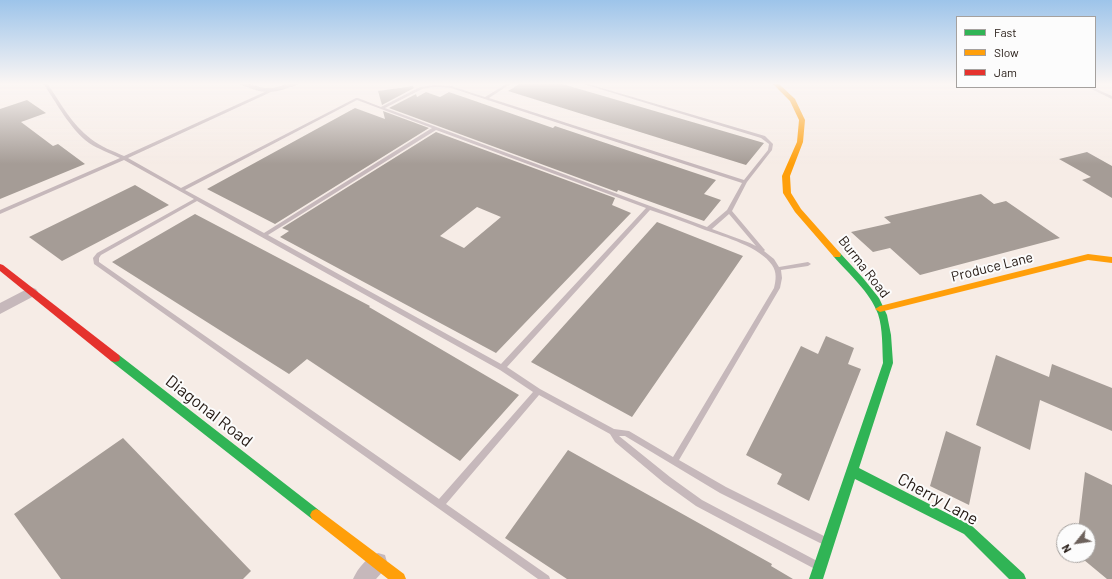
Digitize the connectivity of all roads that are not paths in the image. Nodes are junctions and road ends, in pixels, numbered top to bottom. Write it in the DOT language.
graph roads {
  1 [pos="65,110"];
  2 [pos="229,110"];
  3 [pos="336,110"];
  4 [pos="387,110"];
  5 [pos="523,110"];
  6 [pos="671,110"];
  7 [pos="798,110"];
  8 [pos="436,128"];
  9 [pos="124,158"];
  10 [pos="745,182"];
  11 [pos="181,190"];
  12 [pos="198,199"];
  13 [pos="650,207"];
  14 [pos="729,211"];
  15 [pos="0,212"];
  16 [pos="708,229"];
  17 [pos="263,236"];
  18 [pos="766,255"];
  19 [pos="1112,260"];
  20 [pos="808,264"];
  21 [pos="0,267"];
  22 [pos="777,269"];
  23 [pos="31,292"];
  24 [pos="0,309"];
  25 [pos="880,309"];
  26 [pos="502,368"];
  27 [pos="538,391"];
  28 [pos="613,432"];
  29 [pos="675,460"];
  30 [pos="852,471"];
  31 [pos="440,504"];
  32 [pos="828,542"];
  33 [pos="378,562"];
  34 [pos="821,567"];
  35 [pos="363,579"];
  36 [pos="400,579"];
  37 [pos="546,579"];
  38 [pos="816,579"];
  39 [pos="1019,579"];
  1 -- 9 [label="lane"];
  2 -- 9 [label="lane"];
  3 -- 11 [label="lane"];
  4 -- 8 [label="lane"];
  5 -- 10 [label="lane"];
  6 -- 10 [label="lane"];
  7 -- 25 [label="street, Burma Road"];
  8 -- 13 [label="lane"];
  8 -- 17 [label="lane"];
  9 -- 11 [label="lane"];
  9 -- 15 [label="lane"];
  10 -- 14 [label="lane"];
  11 -- 12 [label="lane"];
  12 -- 17 [label="lane"];
  12 -- 31 [label="lane"];
  13 -- 16 [label="lane"];
  13 -- 26 [label="lane"];
  14 -- 16 [label="lane"];
  14 -- 18 [label="lane"];
  16 -- 18 [label="lane"];
  17 -- 26 [label="lane"];
  18 -- 22 [label="lane"];
  19 -- 25 [label="street, Produce Lane"];
  20 -- 22 [label="lane"];
  21 -- 23 [label="street, Diagonal Road"];
  22 -- 29 [label="lane"];
  23 -- 24 [label="street"];
  23 -- 33 [label="street, Diagonal Road"];
  25 -- 30 [label="street, Burma Road"];
  26 -- 27 [label="lane"];
  27 -- 28 [label="lane"];
  27 -- 31 [label="lane"];
  28 -- 29 [label="lane"];
  28 -- 34 [label="lane"];
  29 -- 32 [label="lane"];
  30 -- 32 [label="street, Burma Road"];
  30 -- 39 [label="street, Cherry Lane"];
  31 -- 37 [label="lane"];
  32 -- 34 [label="street, Burma Road"];
  33 -- 35 [label="street"];
  33 -- 36 [label="street, Diagonal Road"];
  34 -- 38 [label="street, Burma Road"];
}
